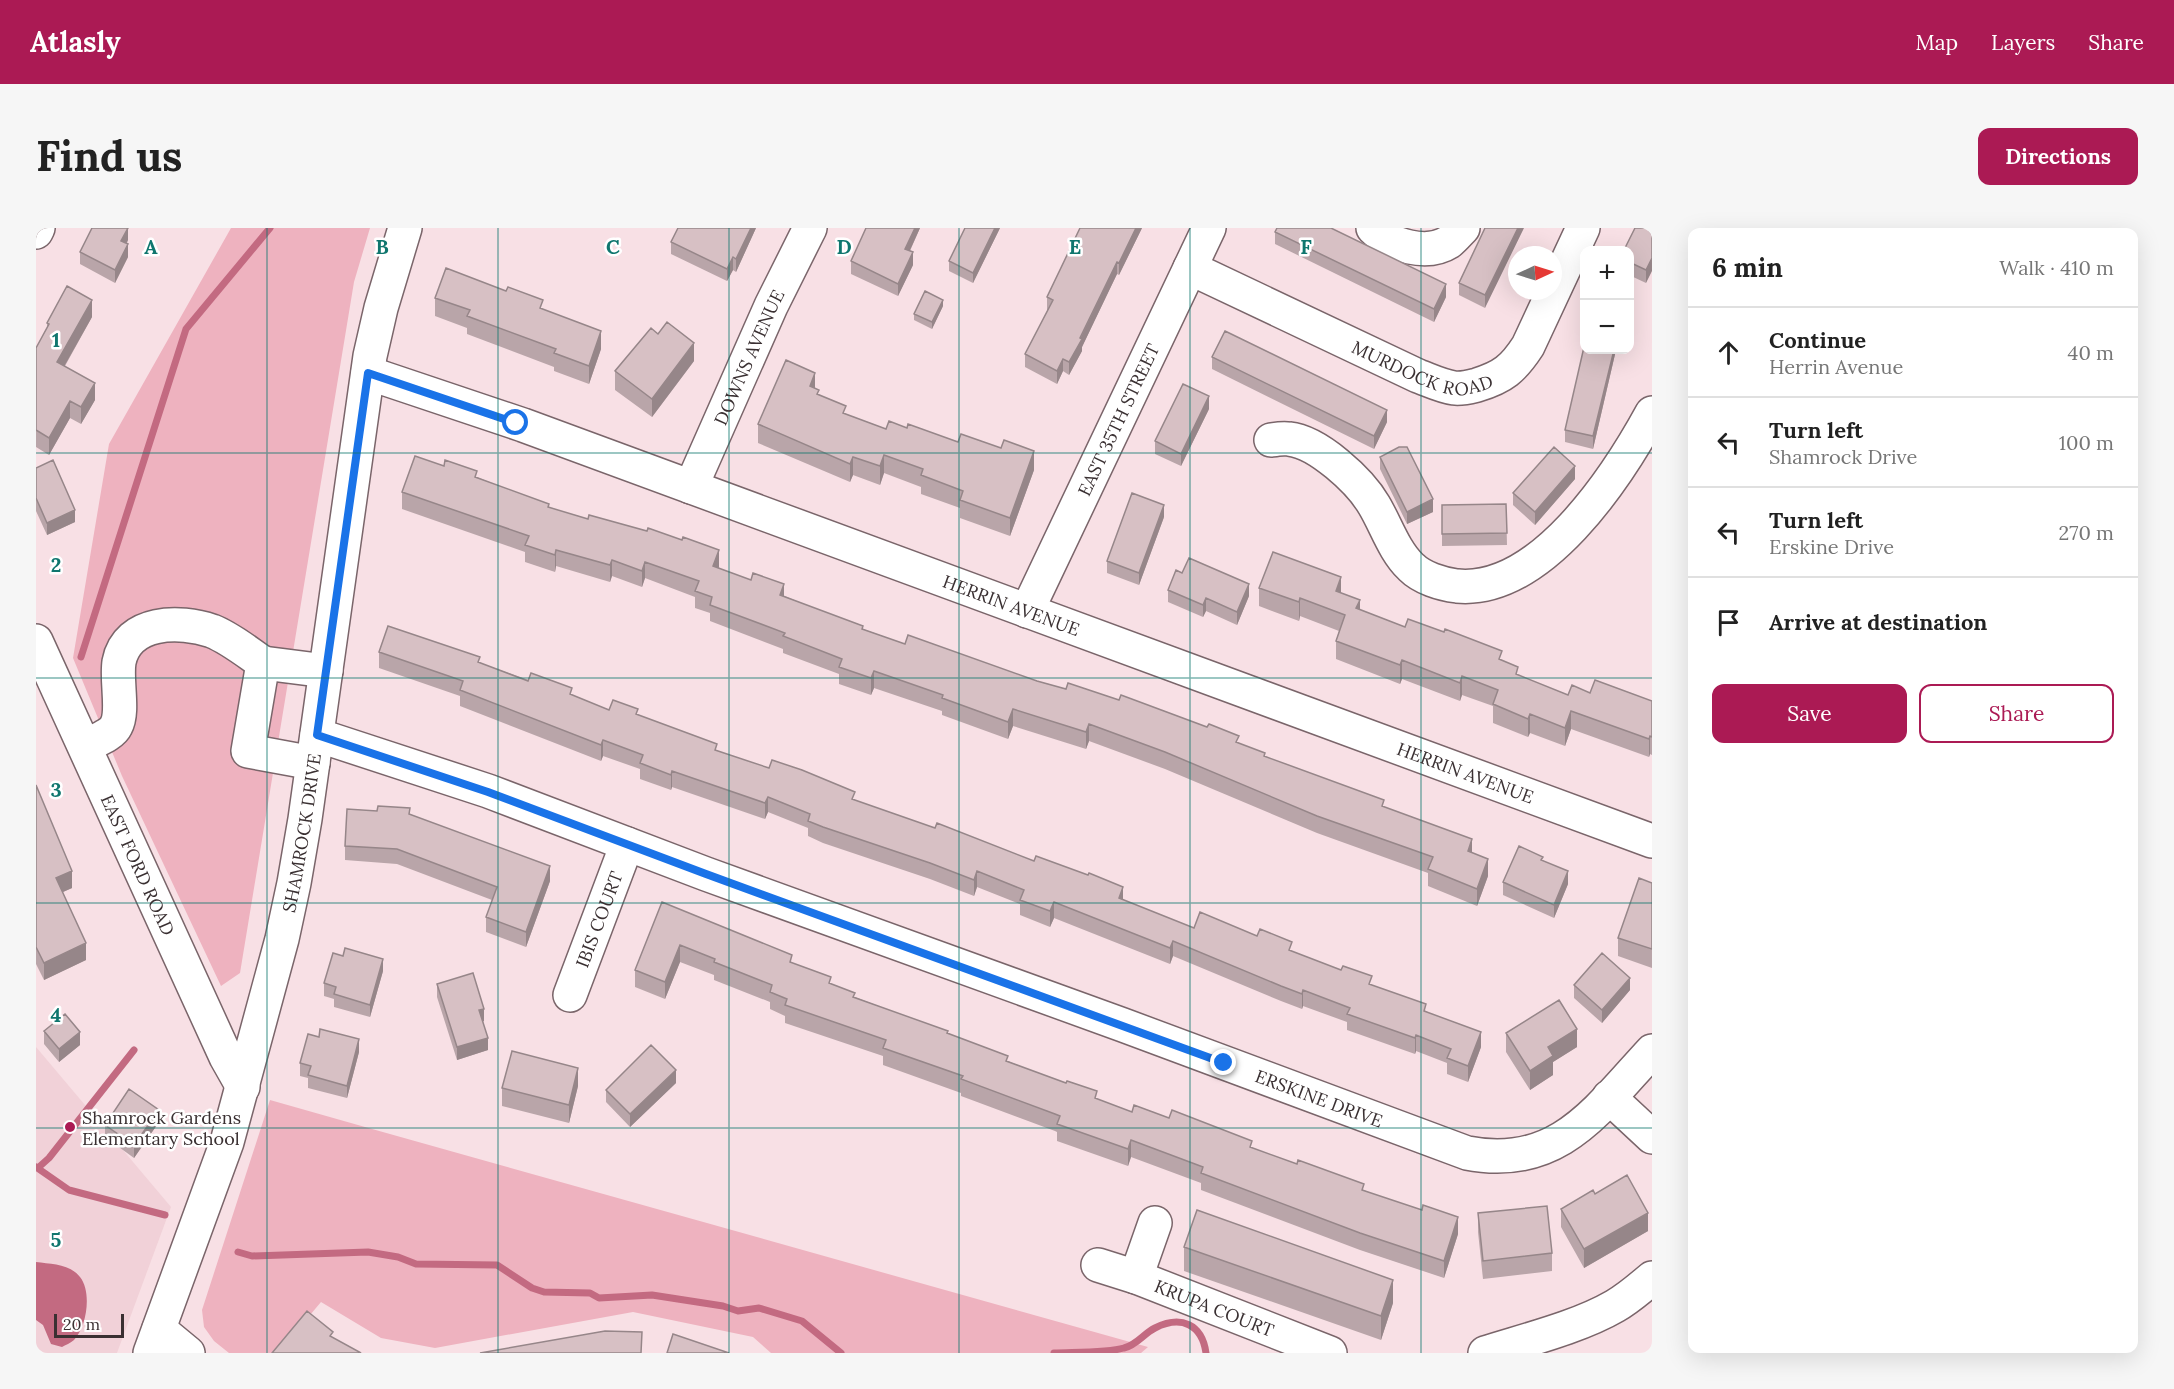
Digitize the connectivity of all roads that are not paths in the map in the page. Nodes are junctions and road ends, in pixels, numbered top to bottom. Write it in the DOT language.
graph roads {
  1 [pos="405,228"];
  2 [pos="810,228"];
  3 [pos="1209,228"];
  4 [pos="1373,228"];
  5 [pos="1463,228"];
  6 [pos="1583,228"];
  7 [pos="1190,268"];
  8 [pos="368,373"];
  9 [pos="1652,413"];
  10 [pos="1271,440"];
  11 [pos="691,487"];
  12 [pos="1027,611"];
  13 [pos="36,641"];
  14 [pos="263,663"];
  15 [pos="326,671"];
  16 [pos="86,746"];
  17 [pos="315,749"];
  18 [pos="1652,841"];
  19 [pos="627,844"];
  20 [pos="570,995"];
  21 [pos="1652,1051"];
  22 [pos="243,1087"];
  23 [pos="1609,1097"];
  24 [pos="1652,1137"];
  25 [pos="1155,1223"];
  26 [pos="1098,1265"];
  27 [pos="1136,1277"];
  28 [pos="1652,1278"];
  29 [pos="155,1341"];
  30 [pos="188,1353"];
  31 [pos="1330,1353"];
  32 [pos="1485,1353"];
  1 -- 8 [label="street, SHAMROCK DRIVE"];
  2 -- 11 [label="street, DOWNS AVENUE"];
  3 -- 7 [label="street, EAST 35TH STREET"];
  4 -- 5 [label="street"];
  6 -- 7 [label="street, MURDOCK ROAD"];
  7 -- 12 [label="street, EAST 35TH STREET"];
  8 -- 11 [label="street, HERRIN AVENUE"];
  8 -- 15 [label="street, SHAMROCK DRIVE"];
  9 -- 10 [label="street"];
  11 -- 12 [label="street, HERRIN AVENUE"];
  12 -- 18 [label="street, HERRIN AVENUE"];
  13 -- 16 [label="street, EAST FORD ROAD"];
  14 -- 15 [label="street"];
  14 -- 16 [label="street"];
  14 -- 17 [label="street, ERSKINE DRIVE"];
  15 -- 17 [label="street, SHAMROCK DRIVE"];
  16 -- 22 [label="street, EAST FORD ROAD"];
  17 -- 19 [label="street, ERSKINE DRIVE"];
  17 -- 22 [label="street, SHAMROCK DRIVE"];
  19 -- 20 [label="street, IBIS COURT"];
  19 -- 23 [label="street, ERSKINE DRIVE"];
  21 -- 23 [label="street, ERSKINE DRIVE"];
  22 -- 29 [label="street, SHAMROCK DRIVE"];
  23 -- 24 [label="street"];
  25 -- 27 [label="street"];
  26 -- 27 [label="street, KRUPA COURT"];
  27 -- 31 [label="street, KRUPA COURT"];
  28 -- 32 [label="street"];
  29 -- 30 [label="street"];
}
